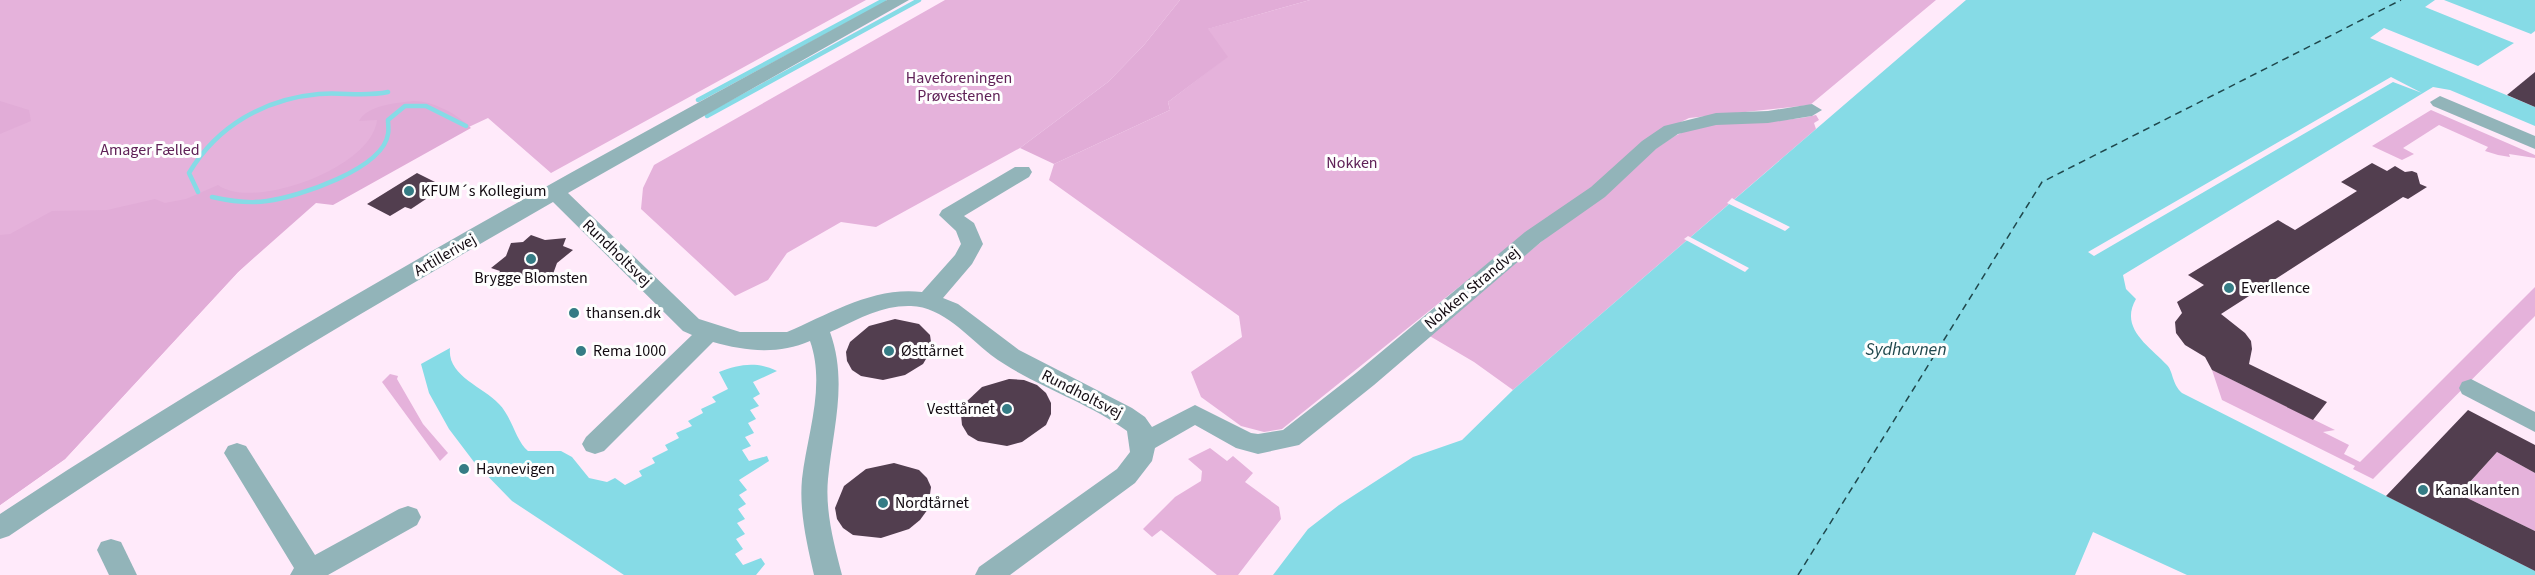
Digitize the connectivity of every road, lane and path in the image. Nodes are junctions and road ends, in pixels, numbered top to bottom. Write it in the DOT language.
graph roads {
  1 [pos="900,0"];
  2 [pos="2440,102"];
  3 [pos="1812,110"];
  4 [pos="2535,143"];
  5 [pos="1022,172"];
  6 [pos="555,192"];
  7 [pos="926,302"];
  8 [pos="817,329"];
  9 [pos="708,333"];
  10 [pos="2471,388"];
  11 [pos="2535,423"];
  12 [pos="1144,443"];
  13 [pos="595,444"];
  14 [pos="237,453"];
  15 [pos="408,517"];
  16 [pos="0,528"];
  17 [pos="111,550"];
  18 [pos="309,574"];
  19 [pos="123,575"];
  20 [pos="828,575"];
  21 [pos="989,575"];
  1 -- 6 [label="street, Artillerivej"];
  2 -- 4 [label="street"];
  3 -- 12 [label="street, Nokken Strandvej"];
  5 -- 7 [label="street"];
  6 -- 9 [label="street, Rundholtsvej"];
  6 -- 16 [label="street, Artillerivej"];
  7 -- 8 [label="street, Rundholtsvej"];
  7 -- 12 [label="street, Rundholtsvej"];
  8 -- 9 [label="street, Rundholtsvej"];
  8 -- 20 [label="street"];
  9 -- 13 [label="street"];
  10 -- 11 [label="street"];
  12 -- 21 [label="street"];
  14 -- 18 [label="street"];
  15 -- 18 [label="street"];
  17 -- 19 [label="street"];
}
